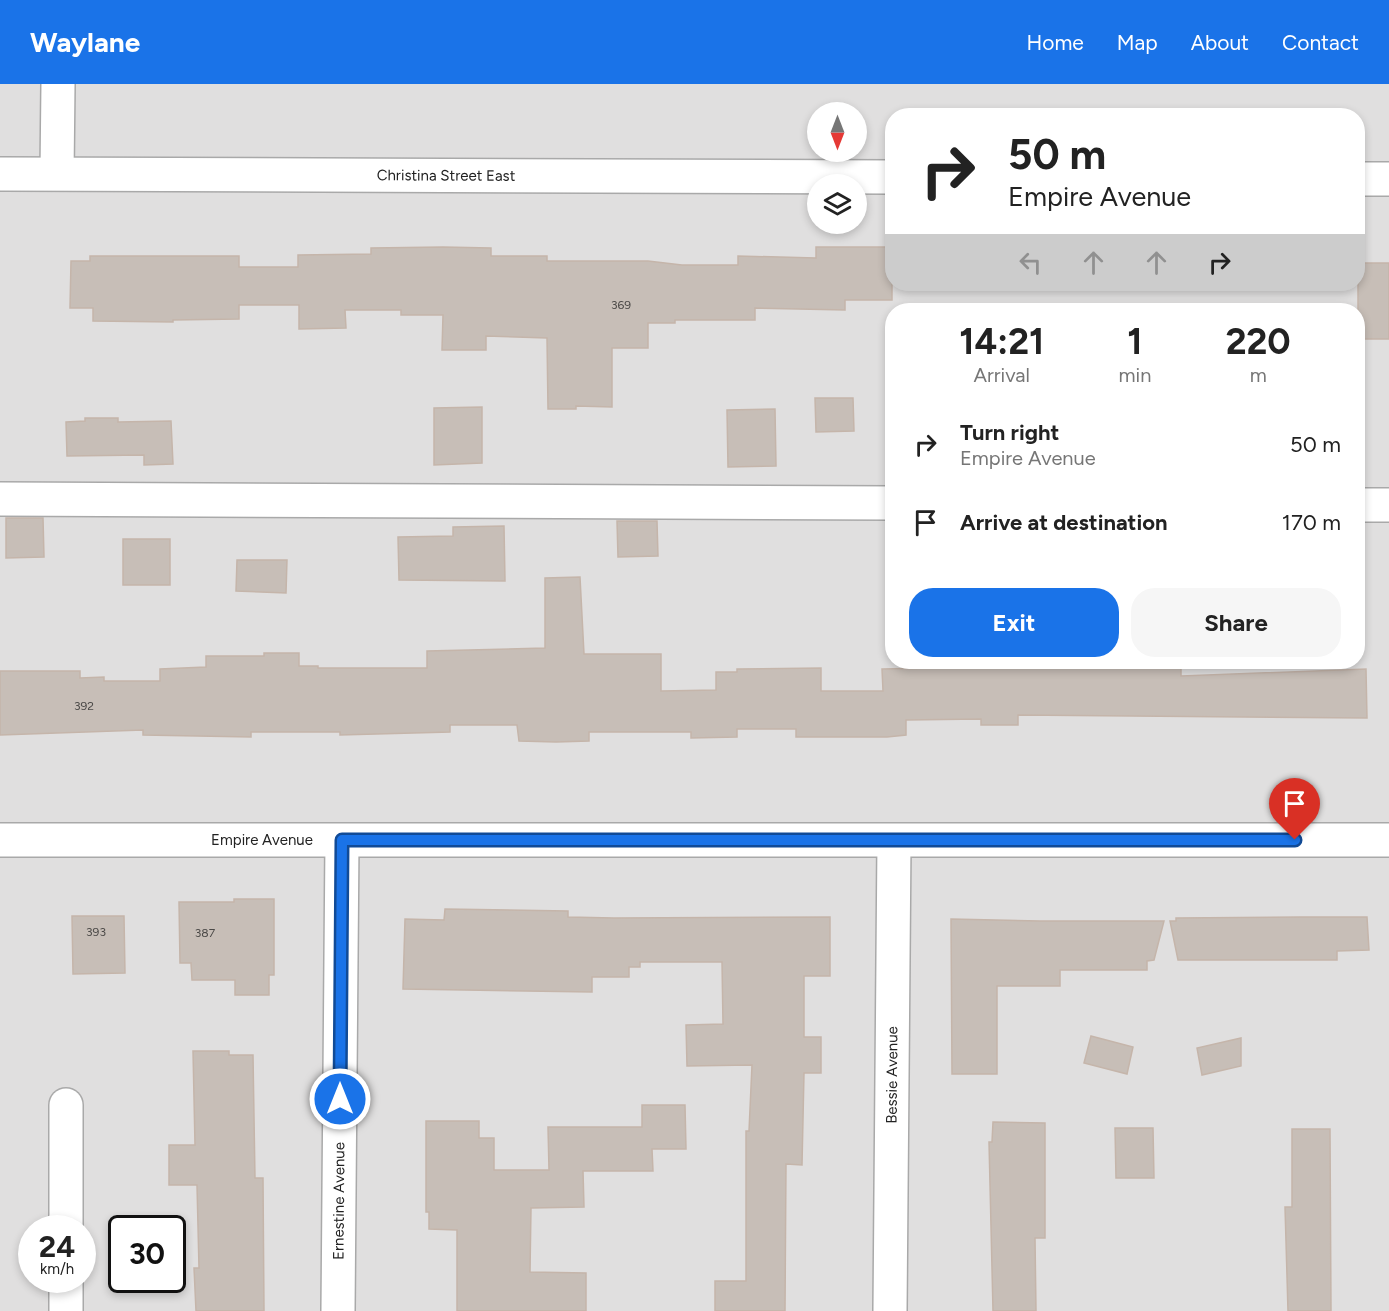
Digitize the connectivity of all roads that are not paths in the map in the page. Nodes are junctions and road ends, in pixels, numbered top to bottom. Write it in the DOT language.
graph roads {
  1 [pos="58,84"];
  2 [pos="57,173"];
  3 [pos="0,174"];
  4 [pos="885,177"];
  5 [pos="1365,179"];
  6 [pos="1389,179"];
  7 [pos="0,499"];
  8 [pos="885,503"];
  9 [pos="1365,505"];
  10 [pos="1389,505"];
  11 [pos="0,840"];
  12 [pos="342,840"];
  13 [pos="894,840"];
  14 [pos="1389,840"];
  15 [pos="66,1105"];
  16 [pos="66,1215"];
  17 [pos="66,1293"];
  18 [pos="66,1311"];
  19 [pos="338,1311"];
  20 [pos="890,1311"];
  1 -- 2 [label="street"];
  2 -- 3 [label="street, Christina Street East"];
  2 -- 4 [label="street, Christina Street East"];
  5 -- 6 [label="street"];
  7 -- 8 [label="street"];
  9 -- 10 [label="street"];
  11 -- 12 [label="street, Empire Avenue"];
  12 -- 13 [label="street, Empire Avenue"];
  12 -- 19 [label="street, Ernestine Avenue"];
  13 -- 14 [label="street, Empire Avenue"];
  13 -- 20 [label="street, Bessie Avenue"];
  15 -- 16 [label="street"];
  17 -- 18 [label="street"];
}
